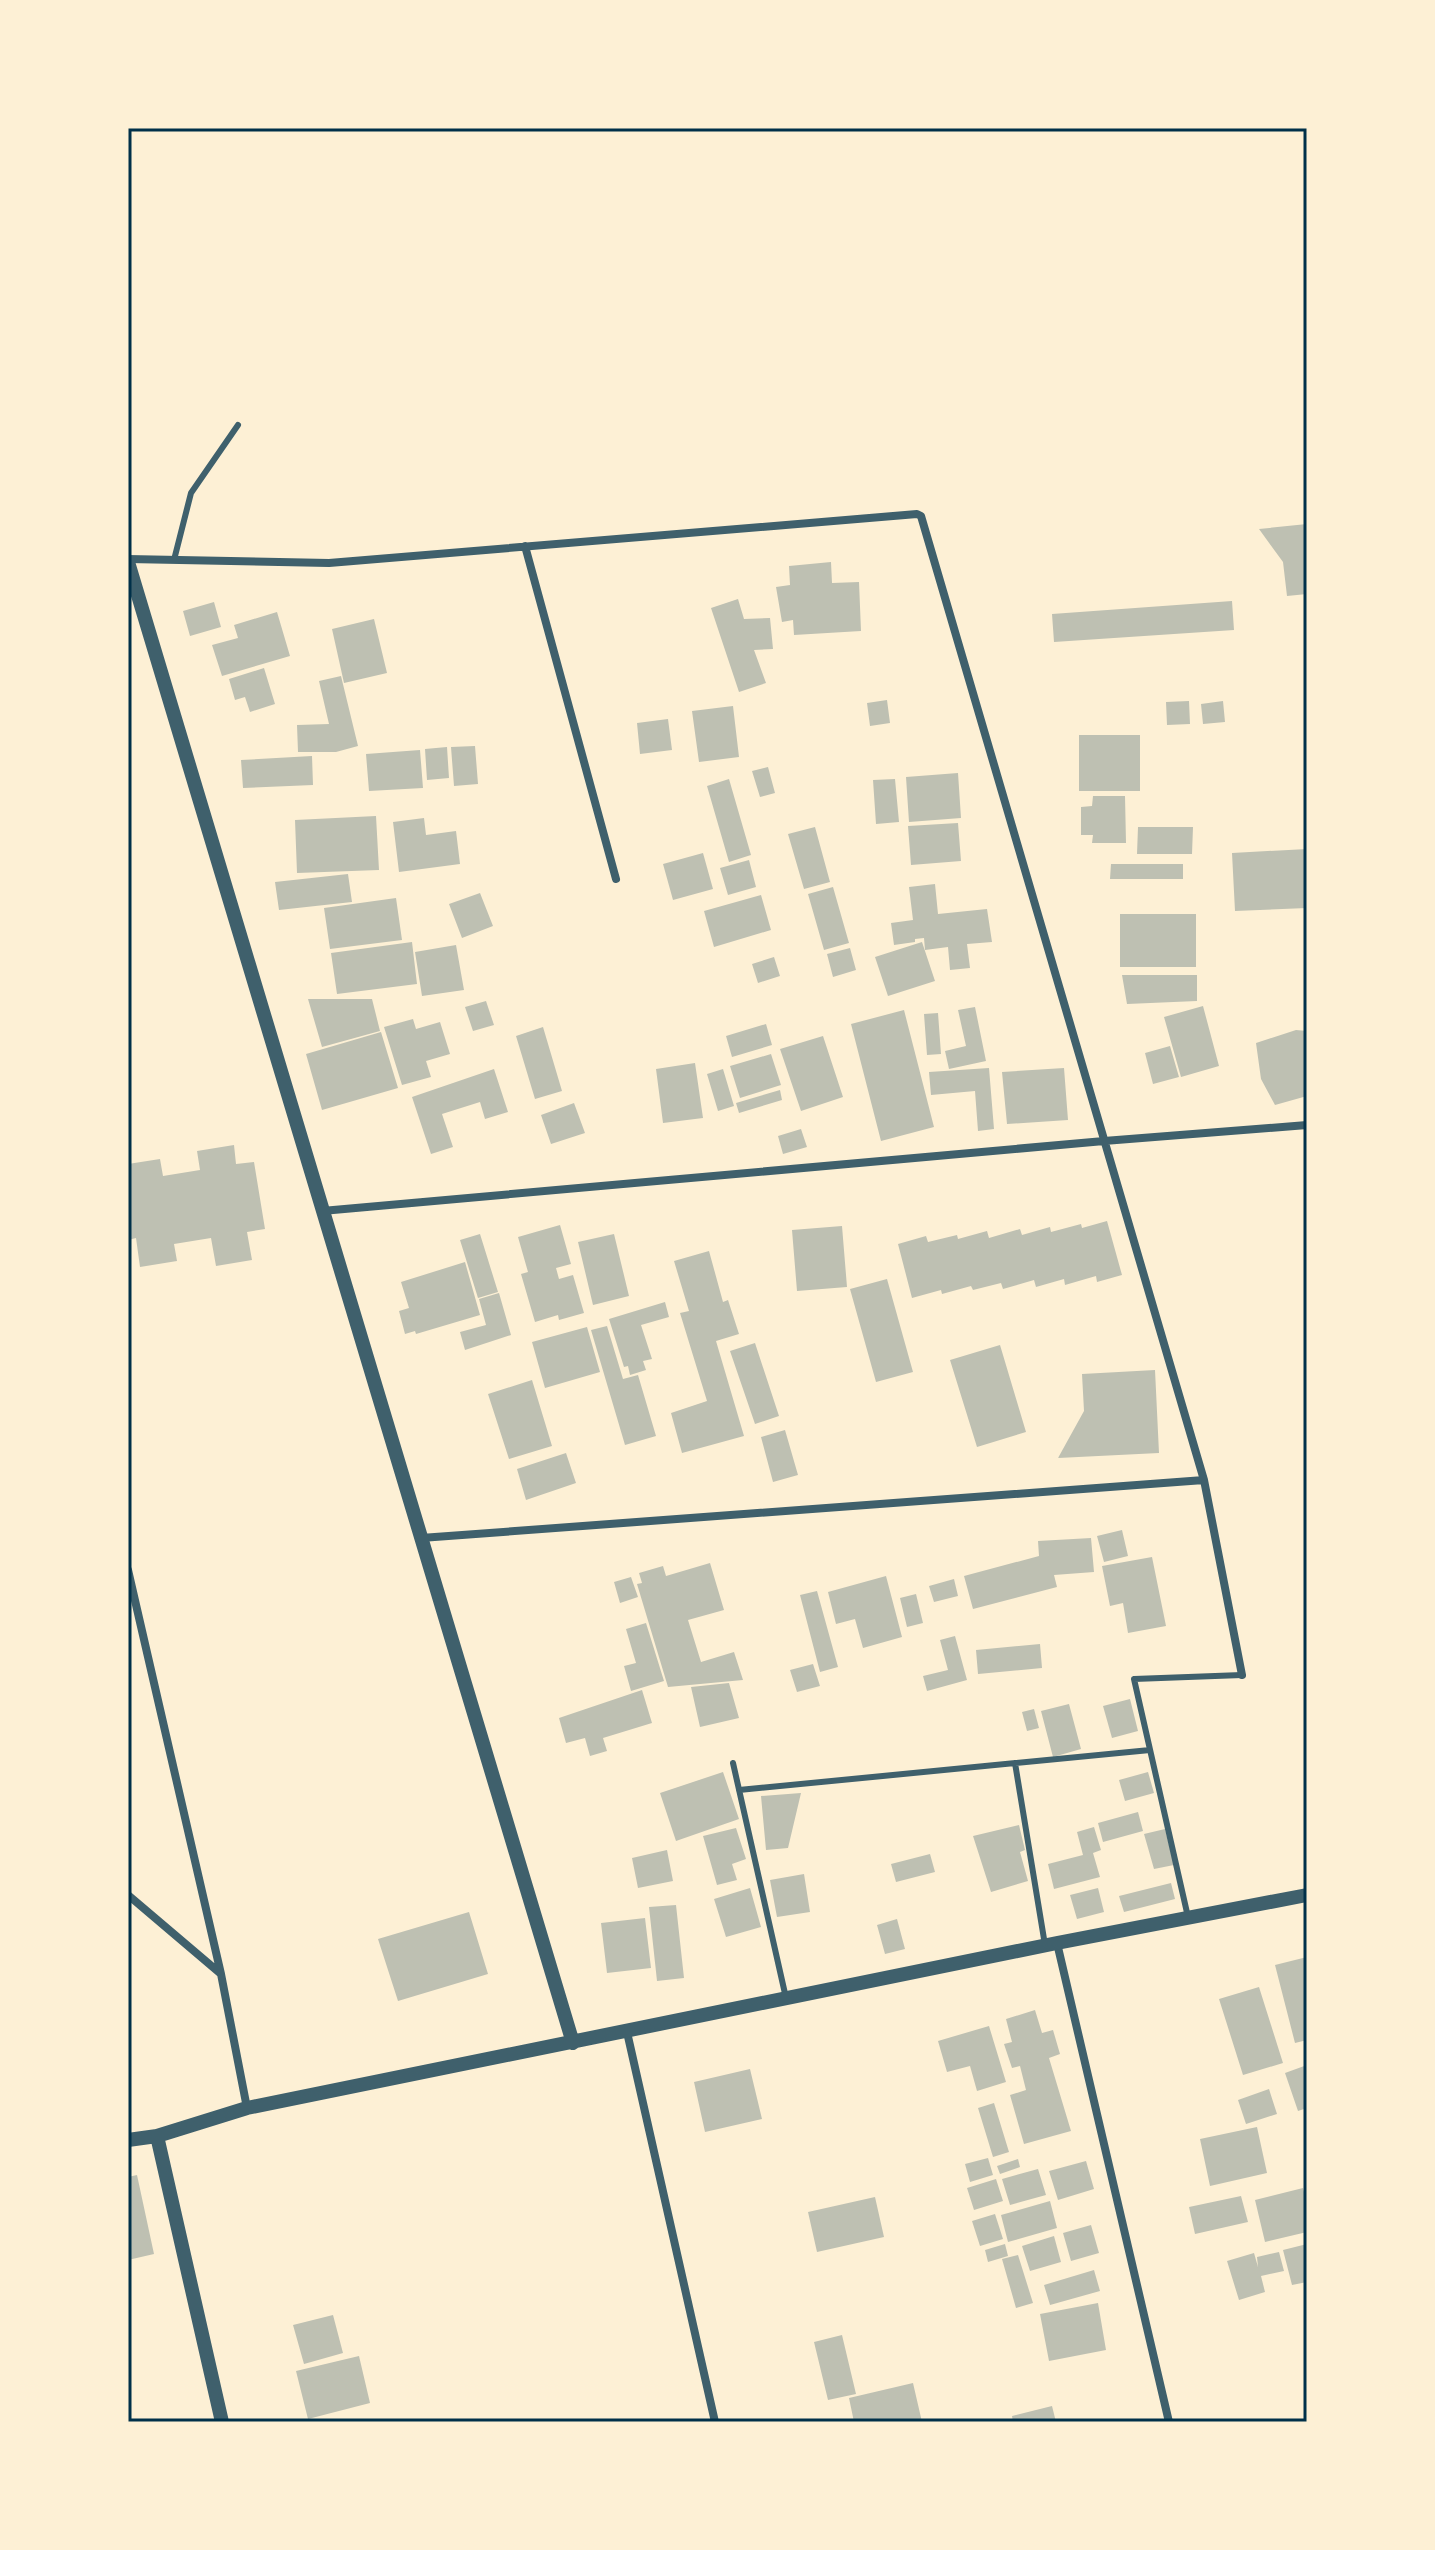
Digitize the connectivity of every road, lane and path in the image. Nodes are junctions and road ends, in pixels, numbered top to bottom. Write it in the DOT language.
graph roads {
  1 [pos="238,425"];
  2 [pos="525,546"];
  3 [pos="128,560"];
  4 [pos="174,560"];
  5 [pos="616,879"];
  6 [pos="1307,1125"];
  7 [pos="1104,1141"];
  8 [pos="322,1211"];
  9 [pos="1204,1480"];
  10 [pos="421,1538"];
  11 [pos="128,1570"];
  12 [pos="1242,1675"];
  13 [pos="1150,1750"];
  14 [pos="733,1763"];
  15 [pos="1015,1763"];
  16 [pos="739,1790"];
  17 [pos="128,1895"];
  18 [pos="1307,1895"];
  19 [pos="1188,1918"];
  20 [pos="1051,1944"];
  21 [pos="221,1974"];
  22 [pos="786,2000"];
  23 [pos="627,2032"];
  24 [pos="573,2043"];
  25 [pos="247,2108"];
  26 [pos="157,2136"];
  27 [pos="128,2140"];
  28 [pos="222,2422"];
  29 [pos="715,2422"];
  30 [pos="1169,2422"];
  1 -- 4 [label="lane"];
  2 -- 4 [label="street"];
  2 -- 5 [label="street"];
  2 -- 7 [label="street"];
  3 -- 4 [label="street"];
  3 -- 8 [label="street"];
  6 -- 7 [label="street"];
  7 -- 8 [label="street"];
  7 -- 9 [label="street"];
  8 -- 10 [label="street"];
  9 -- 10 [label="street"];
  9 -- 12 [label="street"];
  10 -- 24 [label="street"];
  11 -- 21 [label="street"];
  12 -- 13 [label="lane"];
  13 -- 15 [label="lane"];
  13 -- 19 [label="lane"];
  14 -- 16 [label="lane"];
  15 -- 16 [label="lane"];
  15 -- 20 [label="lane"];
  16 -- 22 [label="lane"];
  17 -- 21 [label="street"];
  18 -- 19 [label="street"];
  19 -- 20 [label="street"];
  20 -- 22 [label="street"];
  20 -- 30 [label="street"];
  21 -- 25 [label="street"];
  22 -- 23 [label="street"];
  23 -- 24 [label="street"];
  23 -- 29 [label="street"];
  24 -- 25 [label="street"];
  25 -- 26 [label="street"];
  26 -- 27 [label="street"];
  26 -- 28 [label="street"];
}
